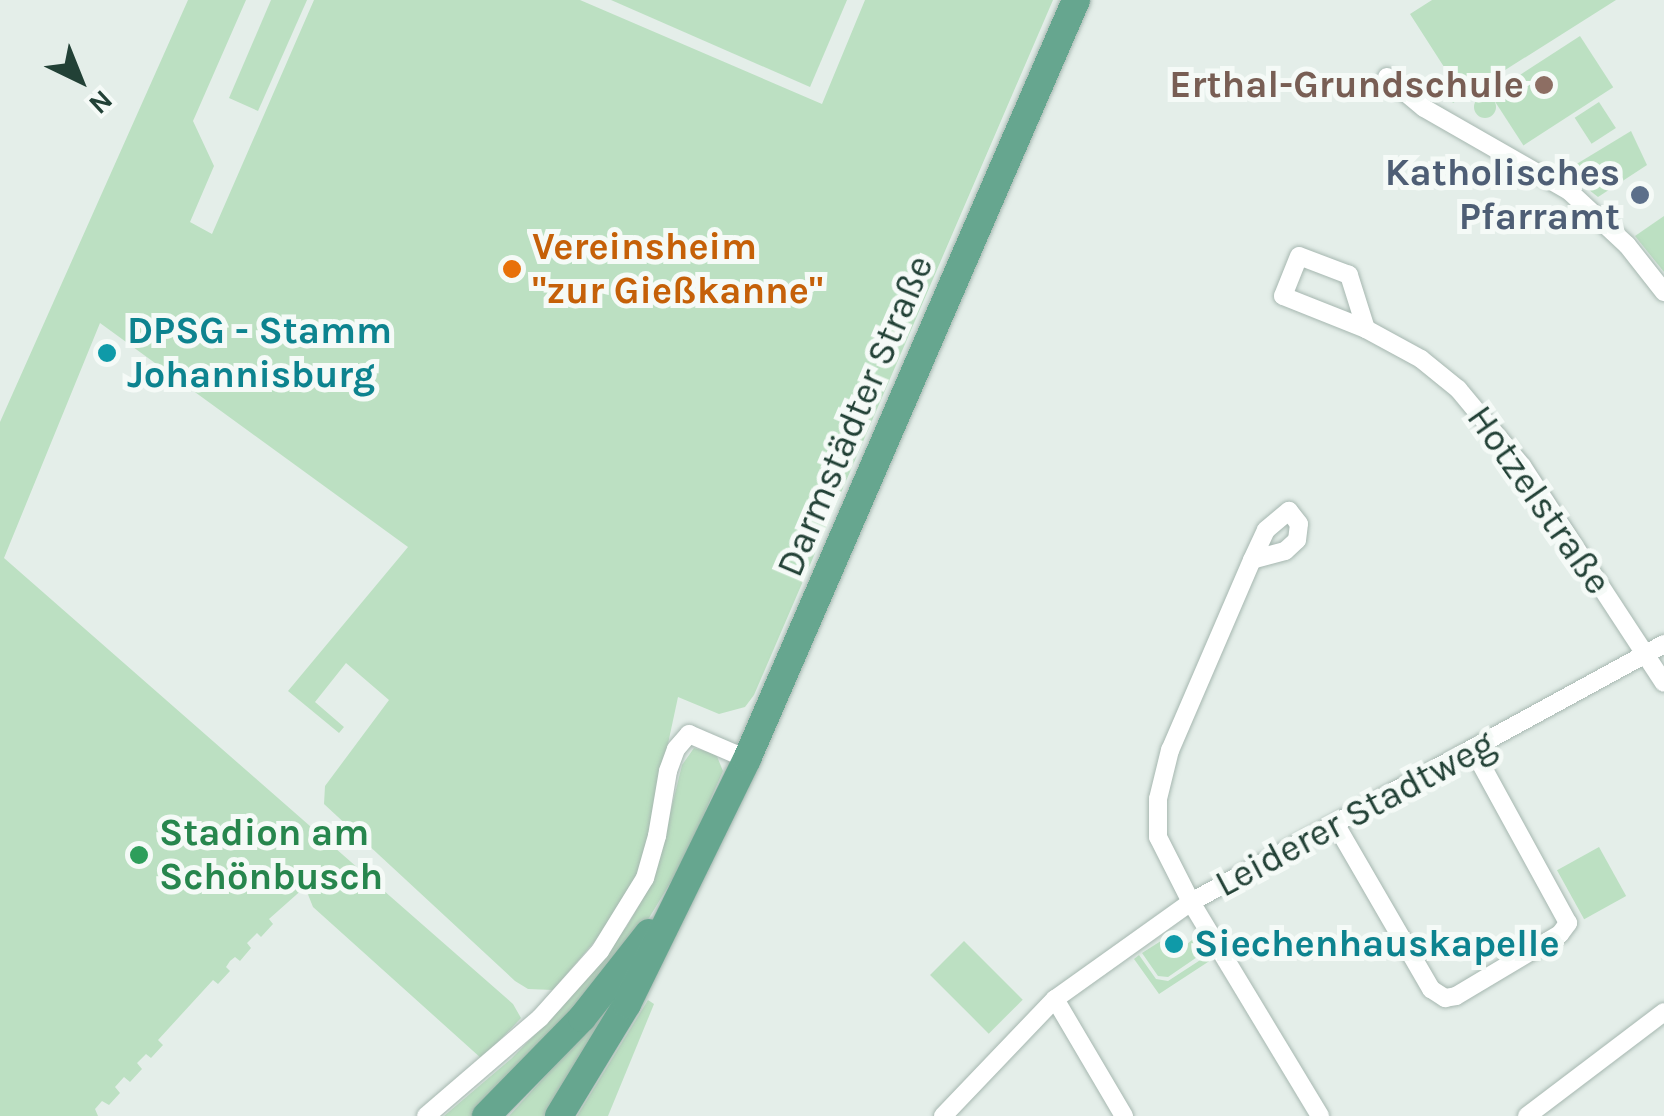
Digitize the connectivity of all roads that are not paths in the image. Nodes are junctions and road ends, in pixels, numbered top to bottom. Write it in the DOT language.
graph roads {
  1 [pos="1076,0"];
  2 [pos="1387,77"];
  3 [pos="1664,292"];
  4 [pos="1366,329"];
  5 [pos="1252,560"];
  6 [pos="1664,644"];
  7 [pos="1646,654"];
  8 [pos="1664,683"];
  9 [pos="1474,752"];
  10 [pos="747,759"];
  11 [pos="1336,825"];
  12 [pos="695,860"];
  13 [pos="1190,902"];
  14 [pos="1055,998"];
  15 [pos="1664,1012"];
  16 [pos="426,1116"];
  17 [pos="486,1116"];
  18 [pos="559,1116"];
  19 [pos="943,1116"];
  20 [pos="1124,1116"];
  21 [pos="1320,1116"];
  22 [pos="1526,1116"];
  1 -- 10 [label="main road, Darmstädter Straße"];
  2 -- 3 [label="street"];
  4 -- 4 [label="street, Hotzelstraße"];
  4 -- 7 [label="street, Hotzelstraße"];
  5 -- 13 [label="street"];
  6 -- 7 [label="street, Leiderer Stadtweg"];
  7 -- 8 [label="street, Hotzelstraße"];
  7 -- 9 [label="street, Leiderer Stadtweg"];
  9 -- 11 [label="street, Leiderer Stadtweg"];
  9 -- 11 [label="street"];
  10 -- 12 [label="main road, Darmstädter Straße"];
  10 -- 16 [label="street"];
  11 -- 13 [label="street, Leiderer Stadtweg"];
  12 -- 17 [label="main road, Darmstädter Straße"];
  12 -- 18 [label="main road, Darmstädter Straße"];
  13 -- 14 [label="street, Leiderer Stadtweg"];
  13 -- 21 [label="street"];
  14 -- 19 [label="street, Leiderer Stadtweg"];
  14 -- 20 [label="street"];
  15 -- 22 [label="street"];
}
